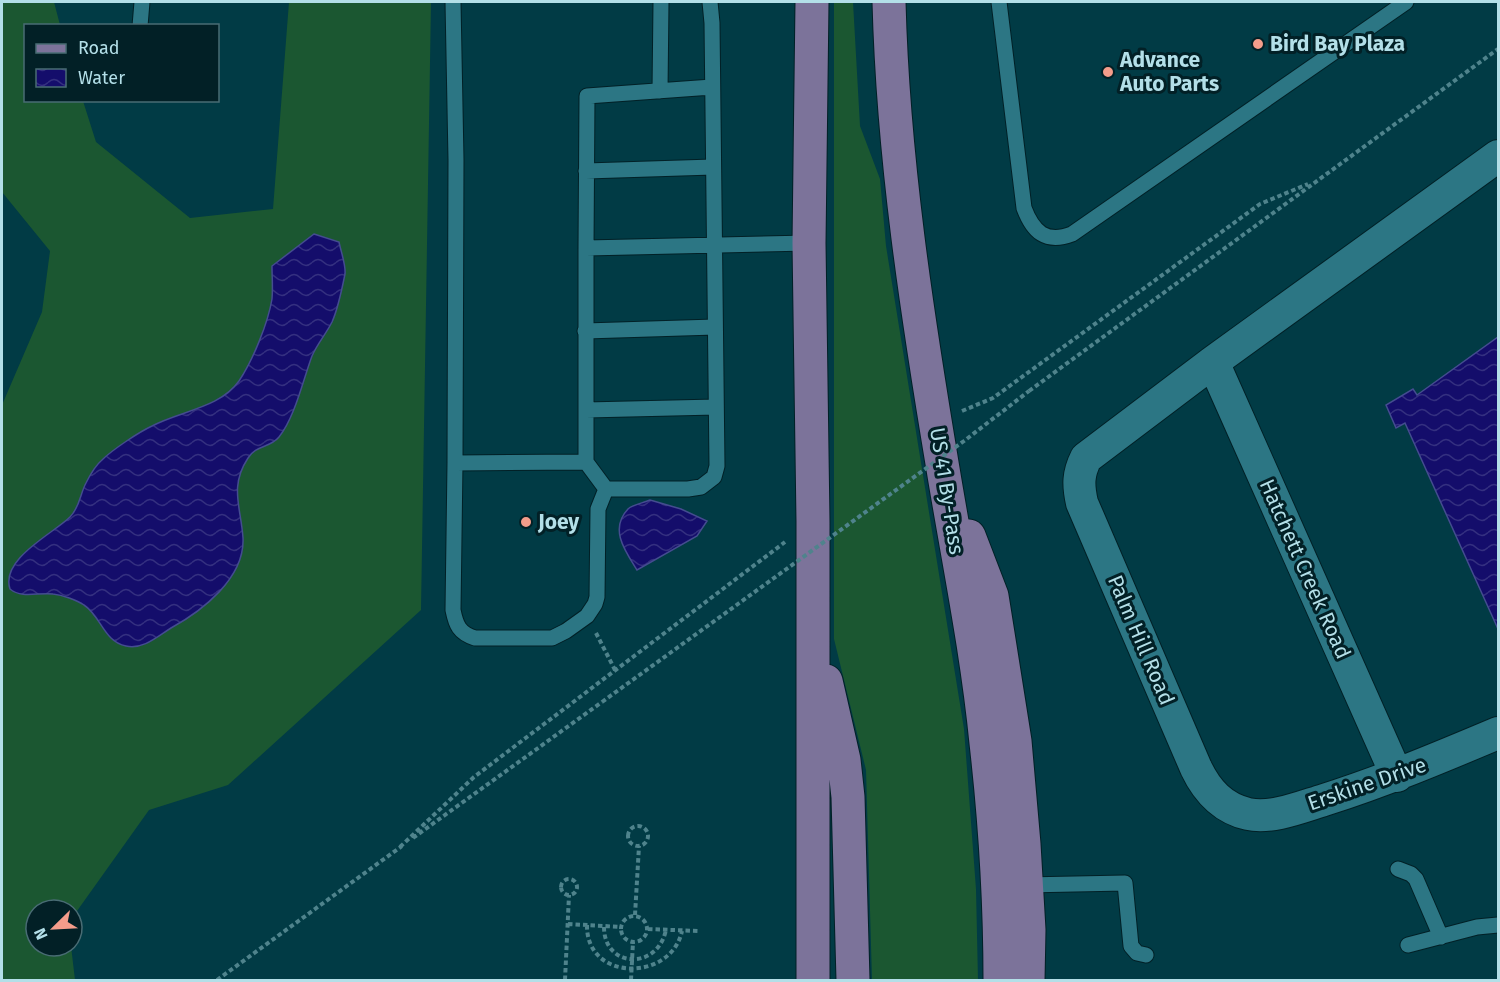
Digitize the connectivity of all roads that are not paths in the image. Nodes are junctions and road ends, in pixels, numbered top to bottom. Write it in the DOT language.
graph roads {
  1 [pos="142,2"];
  2 [pos="453,2"];
  3 [pos="661,2"];
  4 [pos="710,2"];
  5 [pos="812,2"];
  6 [pos="889,2"];
  7 [pos="999,2"];
  8 [pos="1406,2"];
  9 [pos="140,24"];
  10 [pos="712,87"];
  11 [pos="660,91"];
  12 [pos="1498,156"];
  13 [pos="713,167"];
  14 [pos="586,171"];
  15 [pos="809,243"];
  16 [pos="714,244"];
  17 [pos="586,248"];
  18 [pos="715,327"];
  19 [pos="585,331"];
  20 [pos="1213,362"];
  21 [pos="716,407"];
  22 [pos="586,410"];
  23 [pos="586,462"];
  24 [pos="455,463"];
  25 [pos="606,489"];
  26 [pos="813,627"];
  27 [pos="1498,733"];
  28 [pos="1397,776"];
  29 [pos="1233,808"];
  30 [pos="1398,869"];
  31 [pos="1012,886"];
  32 [pos="1498,925"];
  33 [pos="1441,937"];
  34 [pos="1408,945"];
  35 [pos="1146,955"];
  36 [pos="813,981"];
  37 [pos="853,981"];
  38 [pos="1000,981"];
  39 [pos="1028,981"];
  1 -- 9 [label="lane"];
  2 -- 24 [label="lane"];
  3 -- 11 [label="lane"];
  4 -- 10 [label="lane"];
  5 -- 15 [label="main road"];
  6 -- 31 [label="main road, US 41 By-Pass"];
  7 -- 8 [label="lane"];
  10 -- 11 [label="lane"];
  10 -- 13 [label="lane"];
  11 -- 14 [label="lane"];
  12 -- 20 [label="street"];
  13 -- 14 [label="lane"];
  13 -- 16 [label="lane"];
  14 -- 17 [label="lane"];
  15 -- 16 [label="lane"];
  15 -- 26 [label="main road"];
  16 -- 17 [label="lane"];
  16 -- 18 [label="lane"];
  17 -- 19 [label="lane"];
  18 -- 19 [label="lane"];
  18 -- 21 [label="lane"];
  19 -- 22 [label="lane"];
  20 -- 28 [label="street, Hatchett Creek Road"];
  20 -- 29 [label="street, Palm Hill Road"];
  21 -- 22 [label="lane"];
  21 -- 25 [label="lane"];
  22 -- 23 [label="lane"];
  23 -- 24 [label="lane"];
  23 -- 25 [label="lane"];
  24 -- 25 [label="lane"];
  26 -- 36 [label="main road"];
  26 -- 37 [label="main road"];
  27 -- 28 [label="street, Erskine Drive"];
  28 -- 29 [label="street, Erskine Drive"];
  30 -- 33 [label="lane"];
  31 -- 35 [label="lane"];
  31 -- 38 [label="main road"];
  31 -- 39 [label="main road"];
  32 -- 33 [label="lane"];
  33 -- 34 [label="lane"];
}
